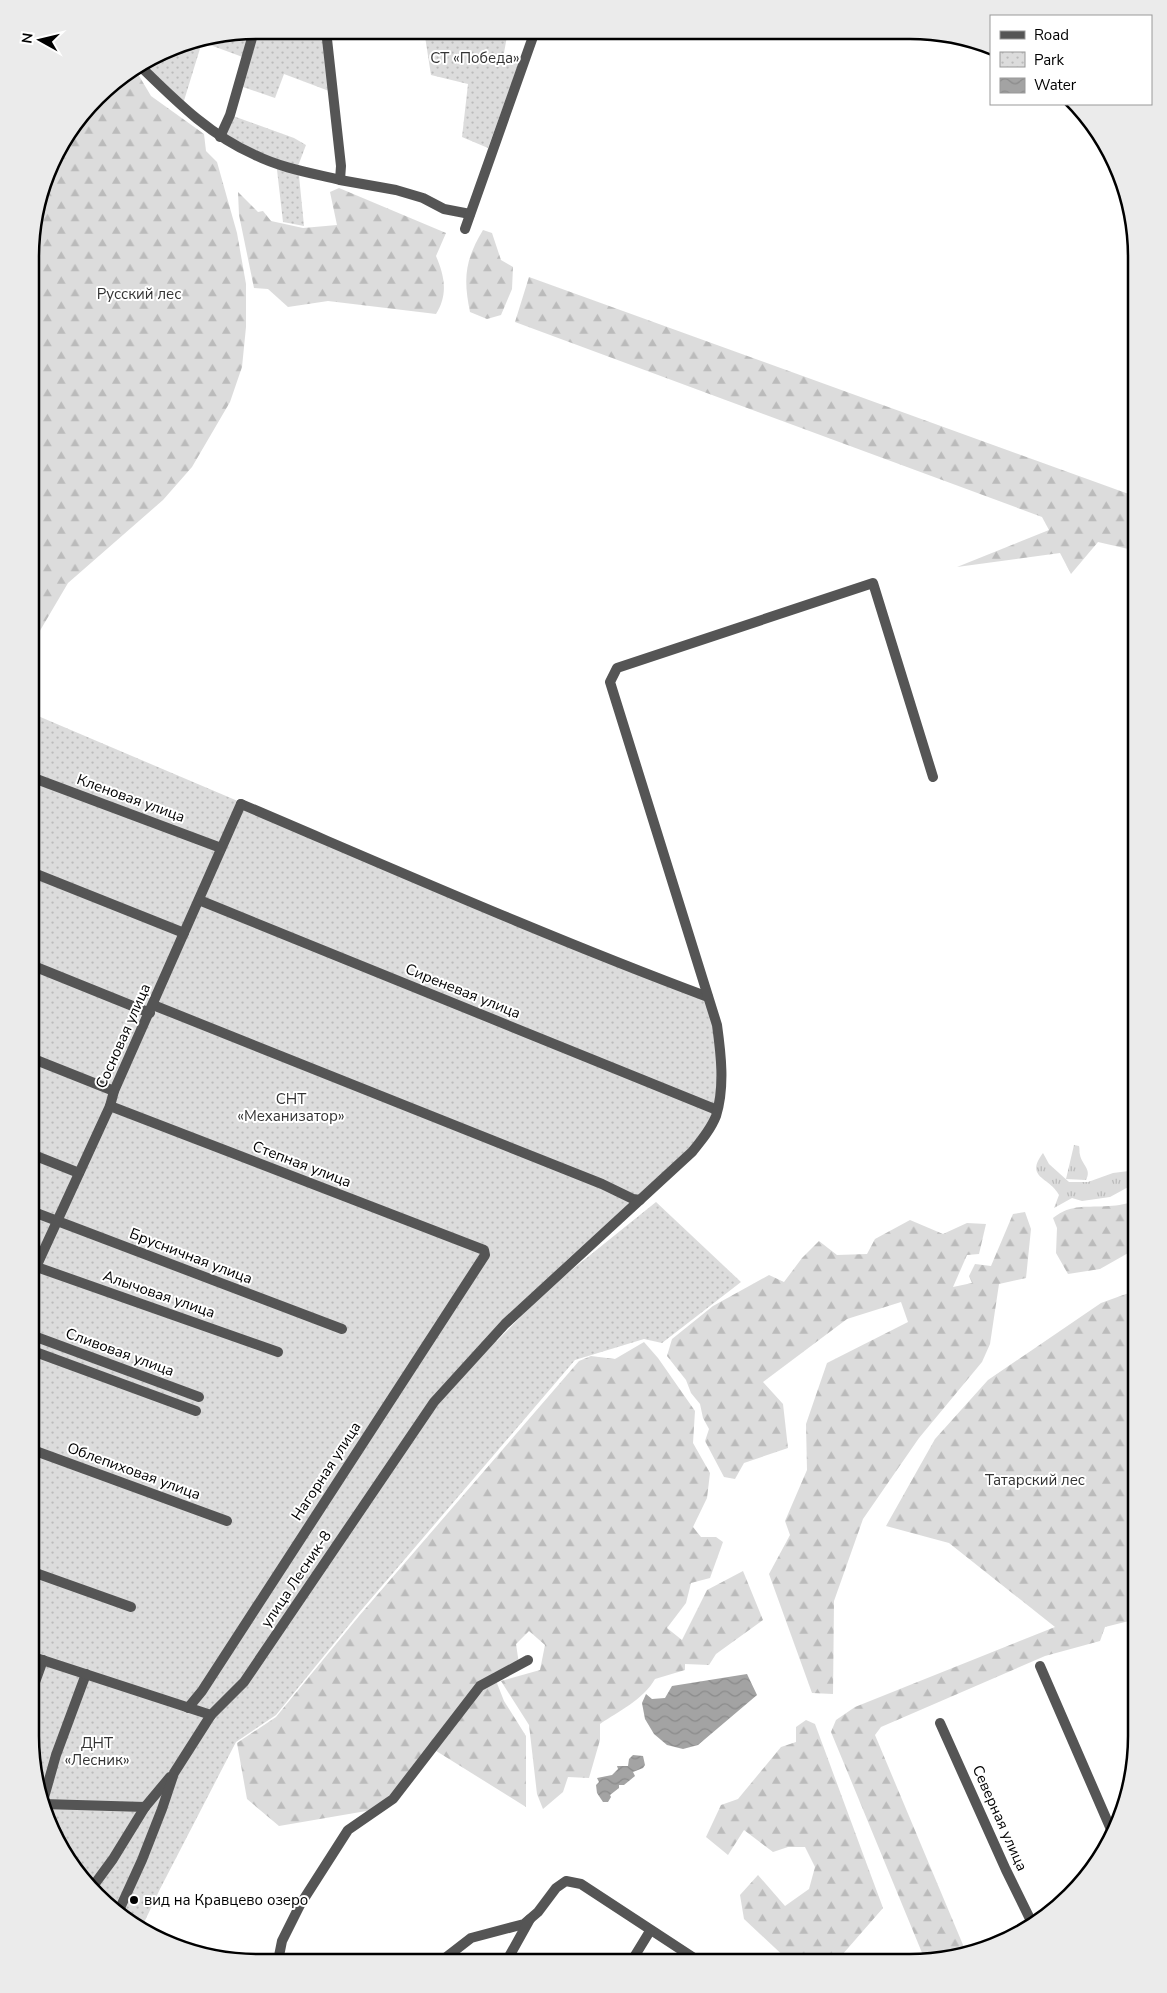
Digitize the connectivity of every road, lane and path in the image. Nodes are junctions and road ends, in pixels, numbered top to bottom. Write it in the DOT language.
graph roads {
  1 [pos="252,39"];
  2 [pos="327,39"];
  3 [pos="532,39"];
  4 [pos="145,69"];
  5 [pos="220,137"];
  6 [pos="340,180"];
  7 [pos="470,214"];
  8 [pos="465,229"];
  9 [pos="933,777"];
  10 [pos="39,780"];
  11 [pos="221,848"];
  12 [pos="39,875"];
  13 [pos="199,900"];
  14 [pos="184,933"];
  15 [pos="39,968"];
  16 [pos="708,997"];
  17 [pos="151,1009"];
  18 [pos="39,1061"];
  19 [pos="114,1091"];
  20 [pos="110,1106"];
  21 [pos="717,1110"];
  22 [pos="39,1157"];
  23 [pos="79,1173"];
  24 [pos="640,1200"];
  25 [pos="39,1214"];
  26 [pos="57,1221"];
  27 [pos="484,1250"];
  28 [pos="39,1255"];
  29 [pos="39,1268"];
  30 [pos="342,1329"];
  31 [pos="39,1338"];
  32 [pos="278,1352"];
  33 [pos="39,1353"];
  34 [pos="200,1397"];
  35 [pos="196,1411"];
  36 [pos="39,1452"];
  37 [pos="227,1521"];
  38 [pos="39,1575"];
  39 [pos="131,1607"];
  40 [pos="39,1659"];
  41 [pos="43,1660"];
  42 [pos="528,1660"];
  43 [pos="1040,1666"];
  44 [pos="39,1671"];
  45 [pos="86,1674"];
  46 [pos="188,1708"];
  47 [pos="211,1714"];
  48 [pos="940,1723"];
  49 [pos="174,1773"];
  50 [pos="46,1792"];
  51 [pos="49,1803"];
  52 [pos="145,1807"];
  53 [pos="1109,1826"];
  54 [pos="96,1883"];
  55 [pos="121,1907"];
  56 [pos="531,1918"];
  57 [pos="1030,1919"];
  58 [pos="650,1931"];
  59 [pos="279,1954"];
  60 [pos="450,1954"];
  61 [pos="511,1954"];
  62 [pos="636,1954"];
  63 [pos="687,1954"];
  1 -- 5 [label="street"];
  2 -- 6 [label="street"];
  3 -- 7 [label="street"];
  4 -- 5 [label="street"];
  5 -- 6 [label="street"];
  6 -- 7 [label="street"];
  7 -- 8 [label="street"];
  9 -- 16 [label="street, улица Лесник-8"];
  10 -- 11 [label="street, Кленовая улица"];
  11 -- 13 [label="street, Сосновая улица"];
  11 -- 16 [label="street, Сосновая улица"];
  12 -- 14 [label="street"];
  13 -- 14 [label="street, Сосновая улица"];
  13 -- 21 [label="street, Сиреневая улица"];
  14 -- 17 [label="street, Сосновая улица"];
  15 -- 17 [label="street"];
  16 -- 21 [label="street, улица Лесник-8"];
  17 -- 19 [label="street, Сосновая улица"];
  17 -- 24 [label="street"];
  18 -- 19 [label="street"];
  19 -- 20 [label="street, Сосновая улица"];
  20 -- 23 [label="street, Сосновая улица"];
  20 -- 27 [label="street, Степная улица"];
  21 -- 24 [label="street, улица Лесник-8"];
  22 -- 23 [label="street"];
  23 -- 26 [label="street, Сосновая улица"];
  24 -- 47 [label="street, улица Лесник-8"];
  25 -- 26 [label="street, Брусничная улица"];
  26 -- 28 [label="street, Сосновая улица"];
  26 -- 30 [label="street, Брусничная улица"];
  27 -- 46 [label="street, Нагорная улица"];
  29 -- 32 [label="street, Алычовая улица"];
  31 -- 34 [label="street, Сливовая улица"];
  33 -- 35 [label="street"];
  36 -- 37 [label="street, Облепиховая улица"];
  38 -- 39 [label="street"];
  40 -- 41 [label="street"];
  41 -- 44 [label="street"];
  41 -- 45 [label="street"];
  42 -- 59 [label="street"];
  43 -- 53 [label="street"];
  45 -- 46 [label="street"];
  45 -- 50 [label="street"];
  46 -- 47 [label="street"];
  47 -- 49 [label="street, улица Лесник-8"];
  48 -- 57 [label="street, Северная улица"];
  49 -- 52 [label="street"];
  49 -- 55 [label="street, улица Лесник-8"];
  51 -- 52 [label="street"];
  52 -- 54 [label="street"];
  56 -- 58 [label="street"];
  56 -- 60 [label="street"];
  56 -- 61 [label="street"];
  58 -- 62 [label="street"];
  58 -- 63 [label="street"];
}
